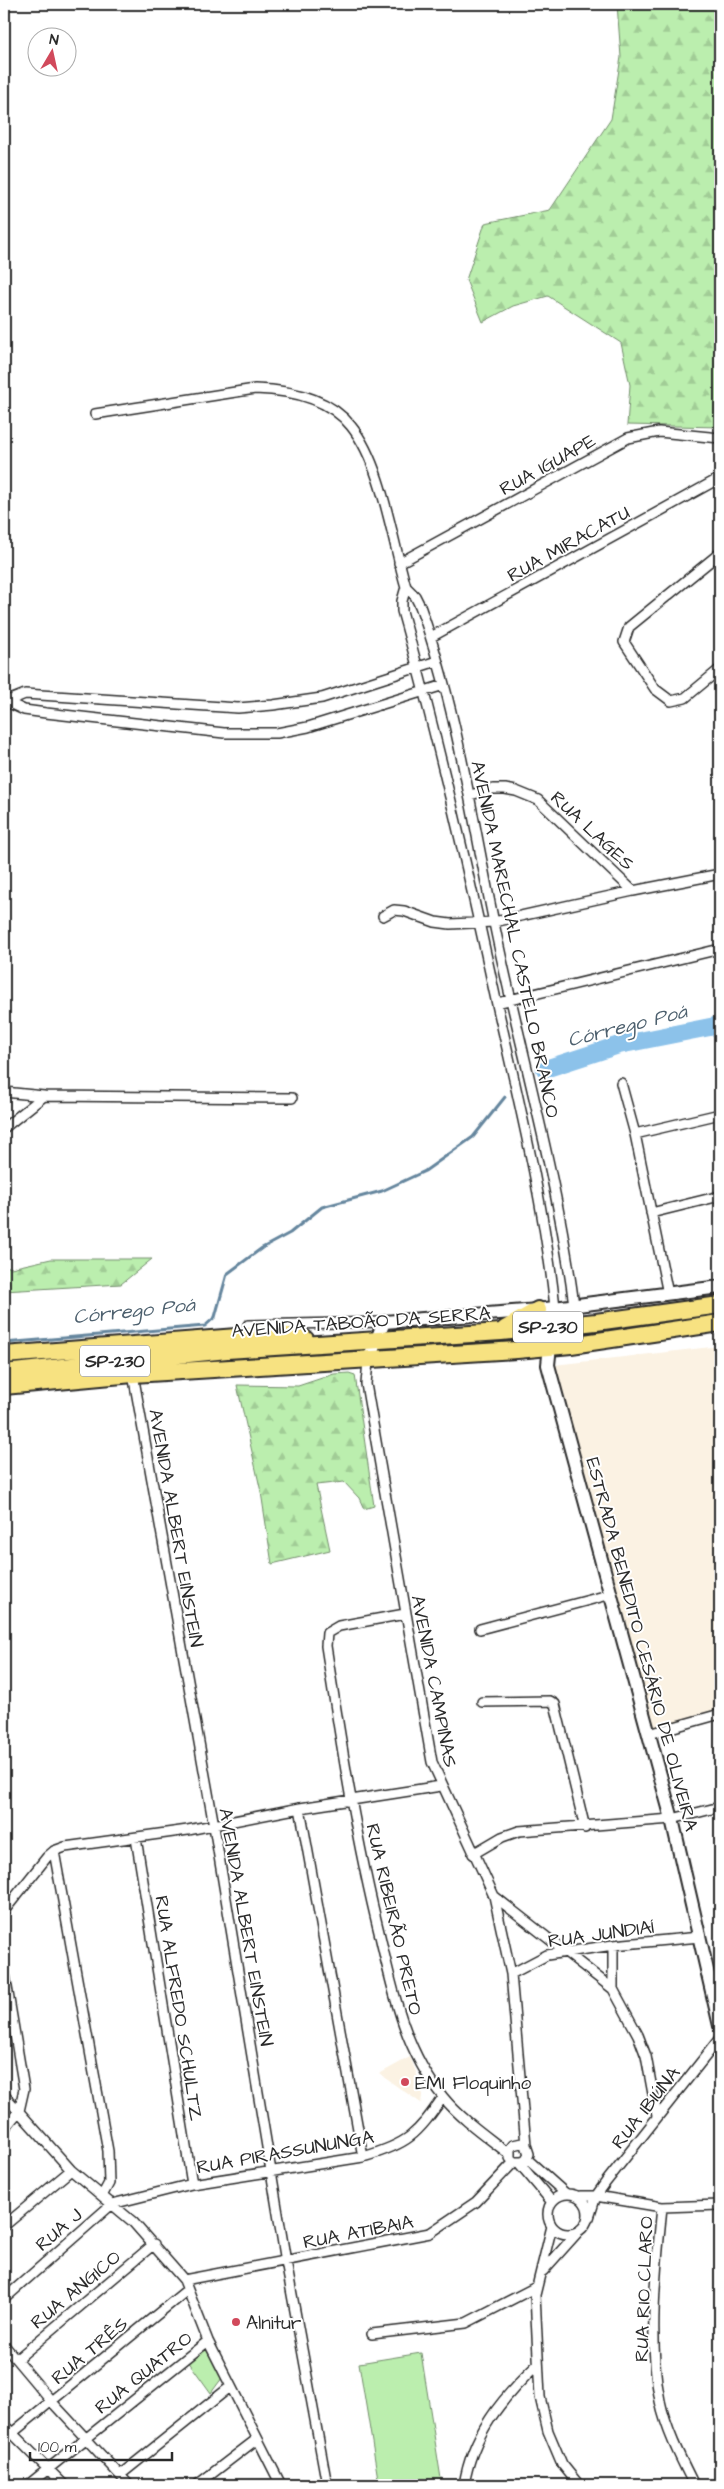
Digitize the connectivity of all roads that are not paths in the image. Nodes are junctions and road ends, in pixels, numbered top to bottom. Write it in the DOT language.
graph roads {
  1 [pos="95,414"];
  2 [pos="720,438"];
  3 [pos="720,478"];
  4 [pos="720,553"];
  5 [pos="399,563"];
  6 [pos="406,588"];
  7 [pos="431,637"];
  8 [pos="437,660"];
  9 [pos="418,667"];
  10 [pos="720,669"];
  11 [pos="444,685"];
  12 [pos="424,690"];
  13 [pos="6,702"];
  14 [pos="470,795"];
  15 [pos="720,874"];
  16 [pos="633,891"];
  17 [pos="383,916"];
  18 [pos="494,922"];
  19 [pos="479,924"];
  20 [pos="720,949"];
  21 [pos="511,1000"];
  22 [pos="497,1003"];
  23 [pos="523,1058"];
  24 [pos="511,1060"];
  25 [pos="621,1083"];
  26 [pos="4,1092"];
  27 [pos="44,1096"];
  28 [pos="292,1098"];
  29 [pos="720,1114"];
  30 [pos="4,1128"];
  31 [pos="540,1132"];
  32 [pos="635,1134"];
  33 [pos="526,1135"];
  34 [pos="720,1196"];
  35 [pos="559,1208"];
  36 [pos="542,1212"];
  37 [pos="650,1213"];
  38 [pos="720,1287"];
  39 [pos="668,1294"];
  40 [pos="574,1305"];
  41 [pos="720,1305"];
  42 [pos="555,1308"];
  43 [pos="538,1310"];
  44 [pos="384,1322"];
  45 [pos="720,1323"];
  46 [pos="248,1325"];
  47 [pos="562,1326"];
  48 [pos="501,1332"];
  49 [pos="376,1341"];
  50 [pos="322,1344"];
  51 [pos="549,1354"];
  52 [pos="4,1355"];
  53 [pos="368,1361"];
  54 [pos="4,1372"];
  55 [pos="133,1374"];
  56 [pos="4,1386"];
  57 [pos="612,1594"];
  58 [pos="405,1614"];
  59 [pos="480,1629"];
  60 [pos="482,1702"];
  61 [pos="720,1714"];
  62 [pos="649,1734"];
  63 [pos="441,1786"];
  64 [pos="351,1801"];
  65 [pos="720,1807"];
  66 [pos="300,1808"];
  67 [pos="672,1819"];
  68 [pos="214,1826"];
  69 [pos="585,1828"];
  70 [pos="136,1838"];
  71 [pos="54,1851"];
  72 [pos="473,1854"];
  73 [pos="494,1896"];
  74 [pos="4,1911"];
  75 [pos="700,1937"];
  76 [pos="613,1944"];
  77 [pos="566,1952"];
  78 [pos="4,1969"];
  79 [pos="511,1974"];
  80 [pos="613,1989"];
  81 [pos="720,2026"];
  82 [pos="720,2038"];
  83 [pos="4,2095"];
  84 [pos="443,2097"];
  85 [pos="19,2111"];
  86 [pos="657,2116"];
  87 [pos="4,2129"];
  88 [pos="526,2145"];
  89 [pos="363,2157"];
  90 [pos="517,2159"];
  91 [pos="72,2170"];
  92 [pos="272,2172"];
  93 [pos="192,2184"];
  94 [pos="565,2193"];
  95 [pos="102,2196"];
  96 [pos="580,2196"];
  97 [pos="596,2196"];
  98 [pos="552,2202"];
  99 [pos="112,2204"];
  100 [pos="720,2205"];
  101 [pos="662,2207"];
  102 [pos="588,2218"];
  103 [pos="4,2226"];
  104 [pos="552,2226"];
  105 [pos="578,2232"];
  106 [pos="154,2244"];
  107 [pos="286,2262"];
  108 [pos="541,2273"];
  109 [pos="184,2280"];
  110 [pos="536,2287"];
  111 [pos="187,2290"];
  112 [pos="4,2299"];
  113 [pos="372,2334"];
  114 [pos="208,2341"];
  115 [pos="4,2345"];
  116 [pos="17,2359"];
  117 [pos="537,2365"];
  118 [pos="230,2387"];
  119 [pos="52,2402"];
  120 [pos="4,2426"];
  121 [pos="11,2434"];
  122 [pos="86,2438"];
  123 [pos="256,2439"];
  124 [pos="48,2470"];
  125 [pos="120,2475"];
  126 [pos="28,2485"];
  127 [pos="64,2485"];
  128 [pos="129,2485"];
  129 [pos="197,2485"];
  130 [pos="281,2485"];
  131 [pos="327,2485"];
  132 [pos="464,2485"];
  133 [pos="579,2485"];
  134 [pos="694,2485"];
  1 -- 5 [label="street, AVENIDA MARECHAL CASTELO BRANCO"];
  2 -- 5 [label="street, RUA IGUAPE"];
  3 -- 7 [label="street, RUA MIRACATU"];
  4 -- 10 [label="street"];
  5 -- 6 [label="street, AVENIDA MARECHAL CASTELO BRANCO"];
  6 -- 7 [label="street, AVENIDA MARECHAL CASTELO BRANCO"];
  6 -- 9 [label="street, AVENIDA MARECHAL CASTELO BRANCO"];
  7 -- 8 [label="street, AVENIDA MARECHAL CASTELO BRANCO"];
  8 -- 9 [label="street"];
  8 -- 11 [label="street, AVENIDA MARECHAL CASTELO BRANCO"];
  9 -- 12 [label="street, AVENIDA MARECHAL CASTELO BRANCO"];
  9 -- 13 [label="street"];
  11 -- 12 [label="street"];
  11 -- 14 [label="street, AVENIDA MARECHAL CASTELO BRANCO"];
  12 -- 13 [label="street"];
  12 -- 19 [label="street, AVENIDA MARECHAL CASTELO BRANCO"];
  14 -- 16 [label="street, RUA LAGES"];
  14 -- 18 [label="street, AVENIDA MARECHAL CASTELO BRANCO"];
  15 -- 16 [label="street"];
  16 -- 18 [label="street"];
  17 -- 19 [label="street"];
  18 -- 19 [label="street"];
  18 -- 21 [label="street, AVENIDA MARECHAL CASTELO BRANCO"];
  19 -- 22 [label="street, AVENIDA MARECHAL CASTELO BRANCO"];
  20 -- 21 [label="street"];
  21 -- 22 [label="street"];
  21 -- 23 [label="street, AVENIDA MARECHAL CASTELO BRANCO"];
  22 -- 24 [label="street, AVENIDA MARECHAL CASTELO BRANCO"];
  23 -- 24 [label="street"];
  23 -- 31 [label="street, AVENIDA MARECHAL CASTELO BRANCO"];
  24 -- 33 [label="street, AVENIDA MARECHAL CASTELO BRANCO"];
  25 -- 32 [label="street"];
  26 -- 27 [label="street"];
  27 -- 28 [label="street"];
  27 -- 30 [label="street"];
  29 -- 32 [label="street"];
  31 -- 33 [label="street"];
  31 -- 35 [label="street, AVENIDA MARECHAL CASTELO BRANCO"];
  32 -- 37 [label="street"];
  33 -- 36 [label="street, AVENIDA MARECHAL CASTELO BRANCO"];
  34 -- 37 [label="street"];
  35 -- 36 [label="street"];
  35 -- 40 [label="street, AVENIDA MARECHAL CASTELO BRANCO"];
  36 -- 42 [label="street, AVENIDA MARECHAL CASTELO BRANCO"];
  37 -- 39 [label="street"];
  38 -- 39 [label="main road"];
  39 -- 40 [label="main road"];
  40 -- 42 [label="main road"];
  40 -- 47 [label="main road"];
  41 -- 47 [label="highway, AVENIDA TABOÃO DA SERRA / SP-230"];
  42 -- 43 [label="main road"];
  43 -- 44 [label="main road"];
  43 -- 48 [label="highway"];
  44 -- 46 [label="street"];
  44 -- 49 [label="main road"];
  45 -- 51 [label="highway, AVENIDA TABOÃO DA SERRA / SP-230"];
  47 -- 48 [label="highway, AVENIDA TABOÃO DA SERRA / SP-230"];
  47 -- 51 [label="main road"];
  48 -- 49 [label="highway, AVENIDA TABOÃO DA SERRA / SP-230"];
  49 -- 50 [label="highway, AVENIDA TABOÃO DA SERRA / SP-230"];
  49 -- 53 [label="main road"];
  50 -- 52 [label="highway"];
  50 -- 54 [label="highway, AVENIDA TABOÃO DA SERRA / SP-230"];
  51 -- 53 [label="highway, AVENIDA TABOÃO DA SERRA / SP-230"];
  51 -- 57 [label="main road, ESTRADA BENEDITO CESÁRIO DE OLIVEIRA"];
  53 -- 55 [label="highway, AVENIDA TABOÃO DA SERRA / SP-230"];
  53 -- 58 [label="street, AVENIDA CAMPINAS"];
  55 -- 56 [label="highway, AVENIDA TABOÃO DA SERRA / SP-230"];
  55 -- 68 [label="street, AVENIDA ALBERT EINSTEIN"];
  57 -- 59 [label="street"];
  57 -- 62 [label="main road, ESTRADA BENEDITO CESÁRIO DE OLIVEIRA"];
  58 -- 63 [label="street, AVENIDA CAMPINAS"];
  58 -- 64 [label="street, RUA RIBEIRÃO PRETO"];
  60 -- 69 [label="street"];
  61 -- 62 [label="street"];
  62 -- 67 [label="main road, ESTRADA BENEDITO CESÁRIO DE OLIVEIRA"];
  63 -- 64 [label="street"];
  63 -- 72 [label="street, AVENIDA CAMPINAS"];
  64 -- 66 [label="street"];
  64 -- 84 [label="street, RUA RIBEIRÃO PRETO"];
  65 -- 67 [label="street"];
  66 -- 68 [label="street"];
  66 -- 89 [label="street"];
  67 -- 69 [label="street"];
  67 -- 75 [label="main road, ESTRADA BENEDITO CESÁRIO DE OLIVEIRA"];
  68 -- 70 [label="street"];
  68 -- 92 [label="street, AVENIDA ALBERT EINSTEIN"];
  69 -- 72 [label="street"];
  70 -- 71 [label="street"];
  70 -- 93 [label="street, RUA ALFREDO SCHULTZ"];
  71 -- 74 [label="street"];
  71 -- 95 [label="street"];
  72 -- 73 [label="street, AVENIDA CAMPINAS"];
  73 -- 77 [label="street"];
  73 -- 79 [label="street, AVENIDA CAMPINAS"];
  75 -- 76 [label="street, RUA JUNDIAÍ"];
  75 -- 81 [label="main road, ESTRADA BENEDITO CESÁRIO DE OLIVEIRA"];
  76 -- 77 [label="street, RUA JUNDIAÍ"];
  76 -- 80 [label="street"];
  77 -- 79 [label="street, RUA JUNDIAÍ"];
  77 -- 80 [label="street"];
  78 -- 85 [label="street"];
  79 -- 88 [label="street, AVENIDA CAMPINAS"];
  80 -- 86 [label="street"];
  82 -- 86 [label="street, RUA IBIÚNA"];
  83 -- 85 [label="street"];
  84 -- 89 [label="street, RUA PIRASSUNUNGA"];
  84 -- 90 [label="street, RUA RIBEIRÃO PRETO"];
  85 -- 87 [label="street"];
  85 -- 91 [label="street"];
  86 -- 97 [label="street, RUA IBIÚNA"];
  88 -- 90 [label="street, AVENIDA CAMPINAS"];
  88 -- 90 [label="street"];
  89 -- 92 [label="street, RUA PIRASSUNUNGA"];
  90 -- 94 [label="street"];
  90 -- 98 [label="street"];
  90 -- 107 [label="street, RUA ATIBAIA"];
  91 -- 95 [label="street"];
  91 -- 103 [label="street"];
  92 -- 93 [label="street, RUA PIRASSUNUNGA"];
  92 -- 107 [label="street, AVENIDA ALBERT EINSTEIN"];
  93 -- 99 [label="street, RUA PIRASSUNUNGA"];
  94 -- 96 [label="street"];
  94 -- 98 [label="street"];
  95 -- 99 [label="street"];
  96 -- 97 [label="street"];
  96 -- 102 [label="street"];
  97 -- 101 [label="street"];
  97 -- 102 [label="street, RUA IBIÚNA"];
  98 -- 104 [label="street"];
  99 -- 106 [label="street"];
  99 -- 112 [label="street, RUA J"];
  100 -- 101 [label="street"];
  101 -- 134 [label="street, RUA RIO CLARO"];
  102 -- 105 [label="street"];
  104 -- 105 [label="street"];
  104 -- 108 [label="street"];
  105 -- 108 [label="street"];
  106 -- 109 [label="street"];
  106 -- 116 [label="street, RUA ANGICO"];
  107 -- 109 [label="street, RUA ATIBAIA"];
  107 -- 131 [label="street, AVENIDA ALBERT EINSTEIN"];
  108 -- 110 [label="street"];
  109 -- 111 [label="street"];
  110 -- 113 [label="street"];
  110 -- 117 [label="street"];
  111 -- 114 [label="street"];
  111 -- 119 [label="street, RUA TRÊS"];
  114 -- 118 [label="street"];
  114 -- 122 [label="street, RUA QUATRO"];
  115 -- 116 [label="street"];
  116 -- 119 [label="street"];
  117 -- 132 [label="street"];
  117 -- 133 [label="street"];
  118 -- 123 [label="street"];
  118 -- 125 [label="street"];
  119 -- 121 [label="street, RUA TRÊS"];
  119 -- 122 [label="street"];
  120 -- 121 [label="street"];
  121 -- 124 [label="street"];
  122 -- 124 [label="street, RUA QUATRO"];
  122 -- 125 [label="street"];
  123 -- 129 [label="street"];
  123 -- 130 [label="street"];
  124 -- 126 [label="street, RUA QUATRO"];
  124 -- 127 [label="street"];
  125 -- 128 [label="street"];
}
